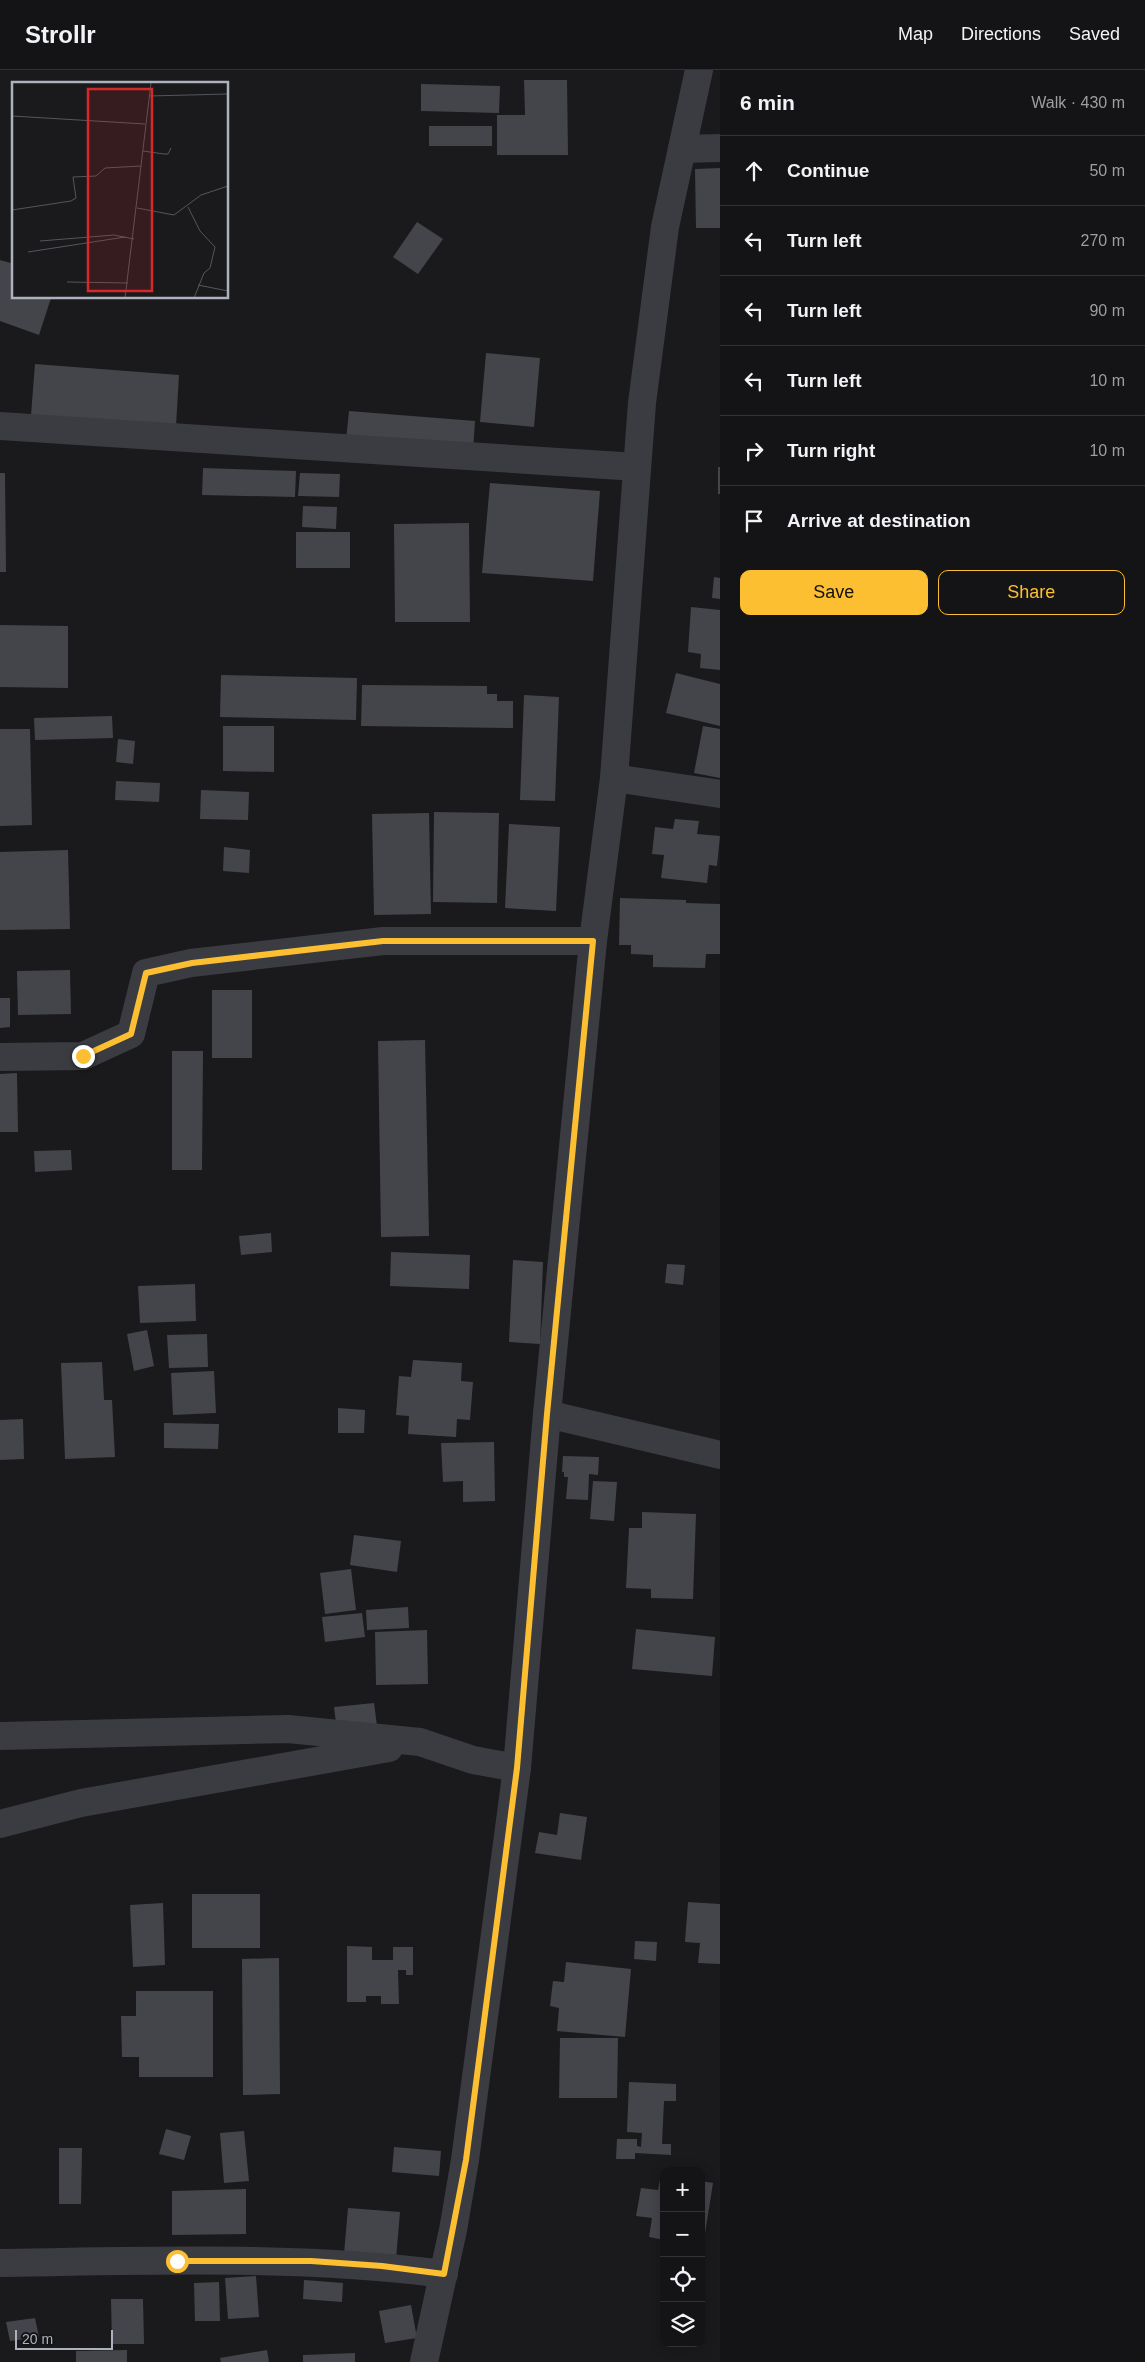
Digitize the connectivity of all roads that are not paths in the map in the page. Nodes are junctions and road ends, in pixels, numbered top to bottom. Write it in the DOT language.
graph roads {
  1 [pos="699,70"];
  2 [pos="720,148"];
  3 [pos="682,149"];
  4 [pos="0,426"];
  5 [pos="637,467"];
  6 [pos="614,778"];
  7 [pos="720,794"];
  8 [pos="593,941"];
  9 [pos="0,1057"];
  10 [pos="547,1414"];
  11 [pos="720,1455"];
  12 [pos="0,1736"];
  13 [pos="420,1742"];
  14 [pos="517,1768"];
  15 [pos="0,1824"];
  16 [pos="0,2263"];
  17 [pos="444,2274"];
  18 [pos="424,2362"];
  1 -- 3 [label="street"];
  2 -- 3 [label="street"];
  3 -- 5 [label="street"];
  4 -- 5 [label="street"];
  5 -- 6 [label="street"];
  6 -- 7 [label="street"];
  6 -- 8 [label="street"];
  8 -- 9 [label="street"];
  8 -- 10 [label="street"];
  10 -- 11 [label="street"];
  10 -- 14 [label="street"];
  12 -- 13 [label="street"];
  13 -- 14 [label="street"];
  13 -- 15 [label="street"];
  14 -- 17 [label="street"];
  16 -- 17 [label="street"];
  17 -- 18 [label="street"];
}
